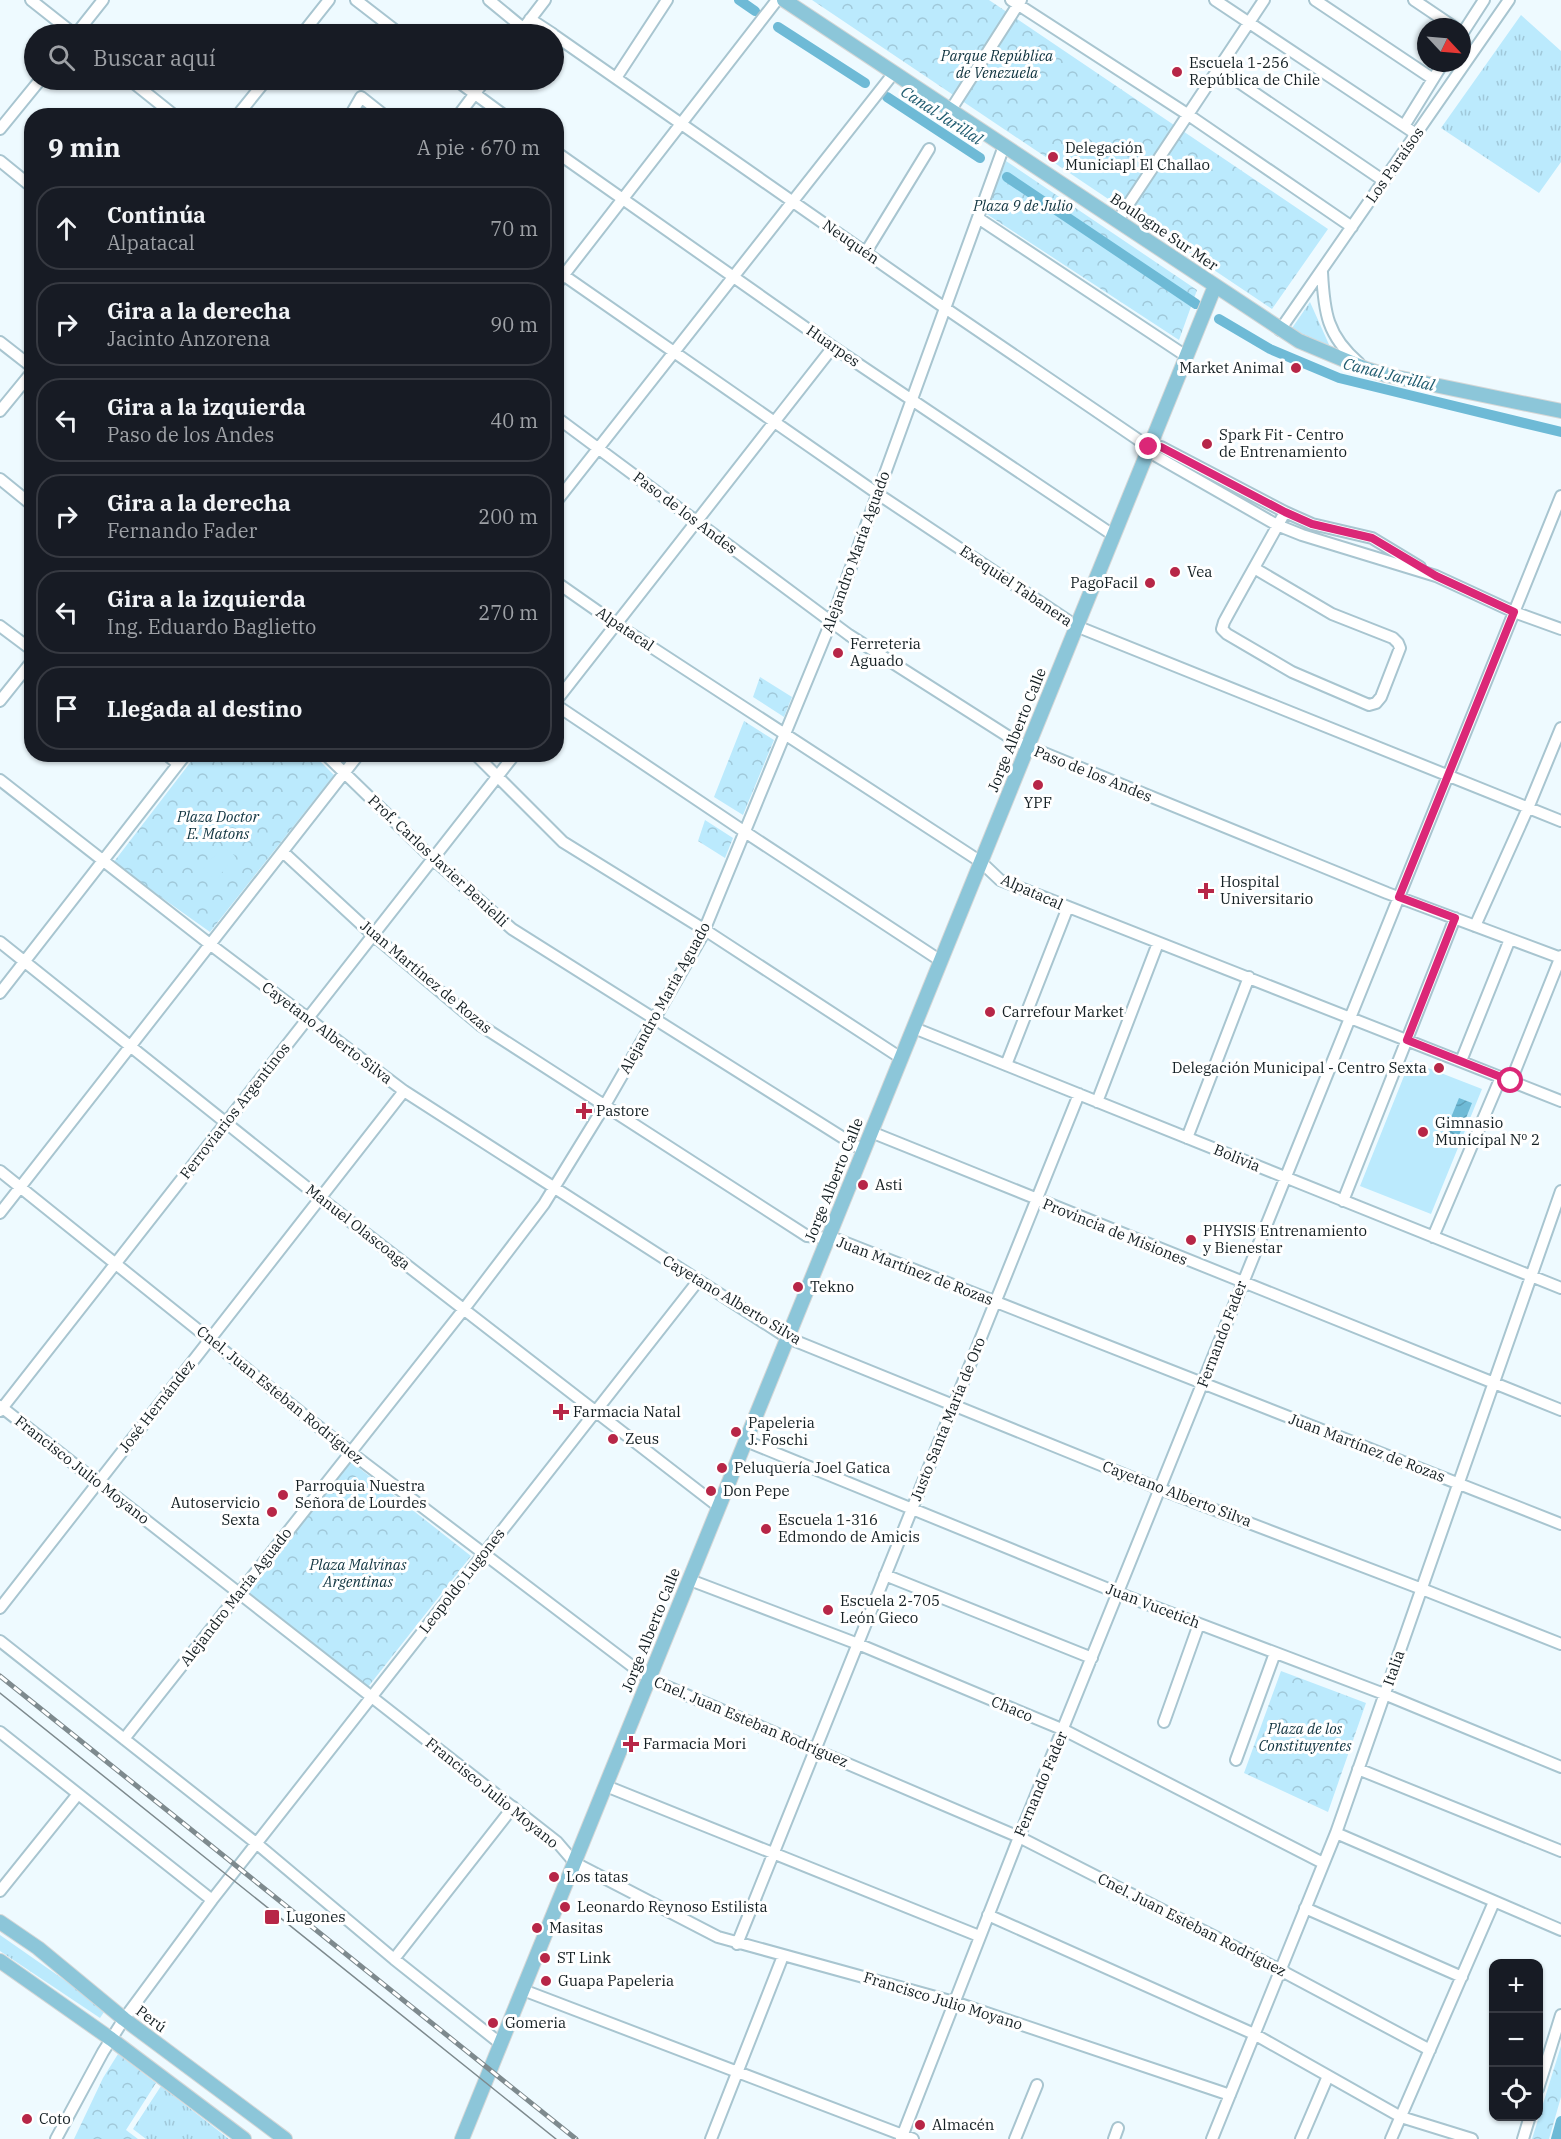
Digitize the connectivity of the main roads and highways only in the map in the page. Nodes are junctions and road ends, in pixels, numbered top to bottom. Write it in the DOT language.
graph roads {
  1 [pos="784,0"];
  2 [pos="1215,286"];
  3 [pos="1561,411"];
  4 [pos="0,1922"];
  5 [pos="0,1961"];
  6 [pos="244,2139"];
  7 [pos="285,2139"];
  8 [pos="462,2139"];
  1 -- 2 [label="main road, Boulogne Sur Mer"];
  2 -- 3 [label="main road, Boulogne Sur Mer"];
  2 -- 8 [label="main road, Jorge Alberto Calle"];
  4 -- 7 [label="main road, Perú"];
  5 -- 6 [label="main road"];
}
